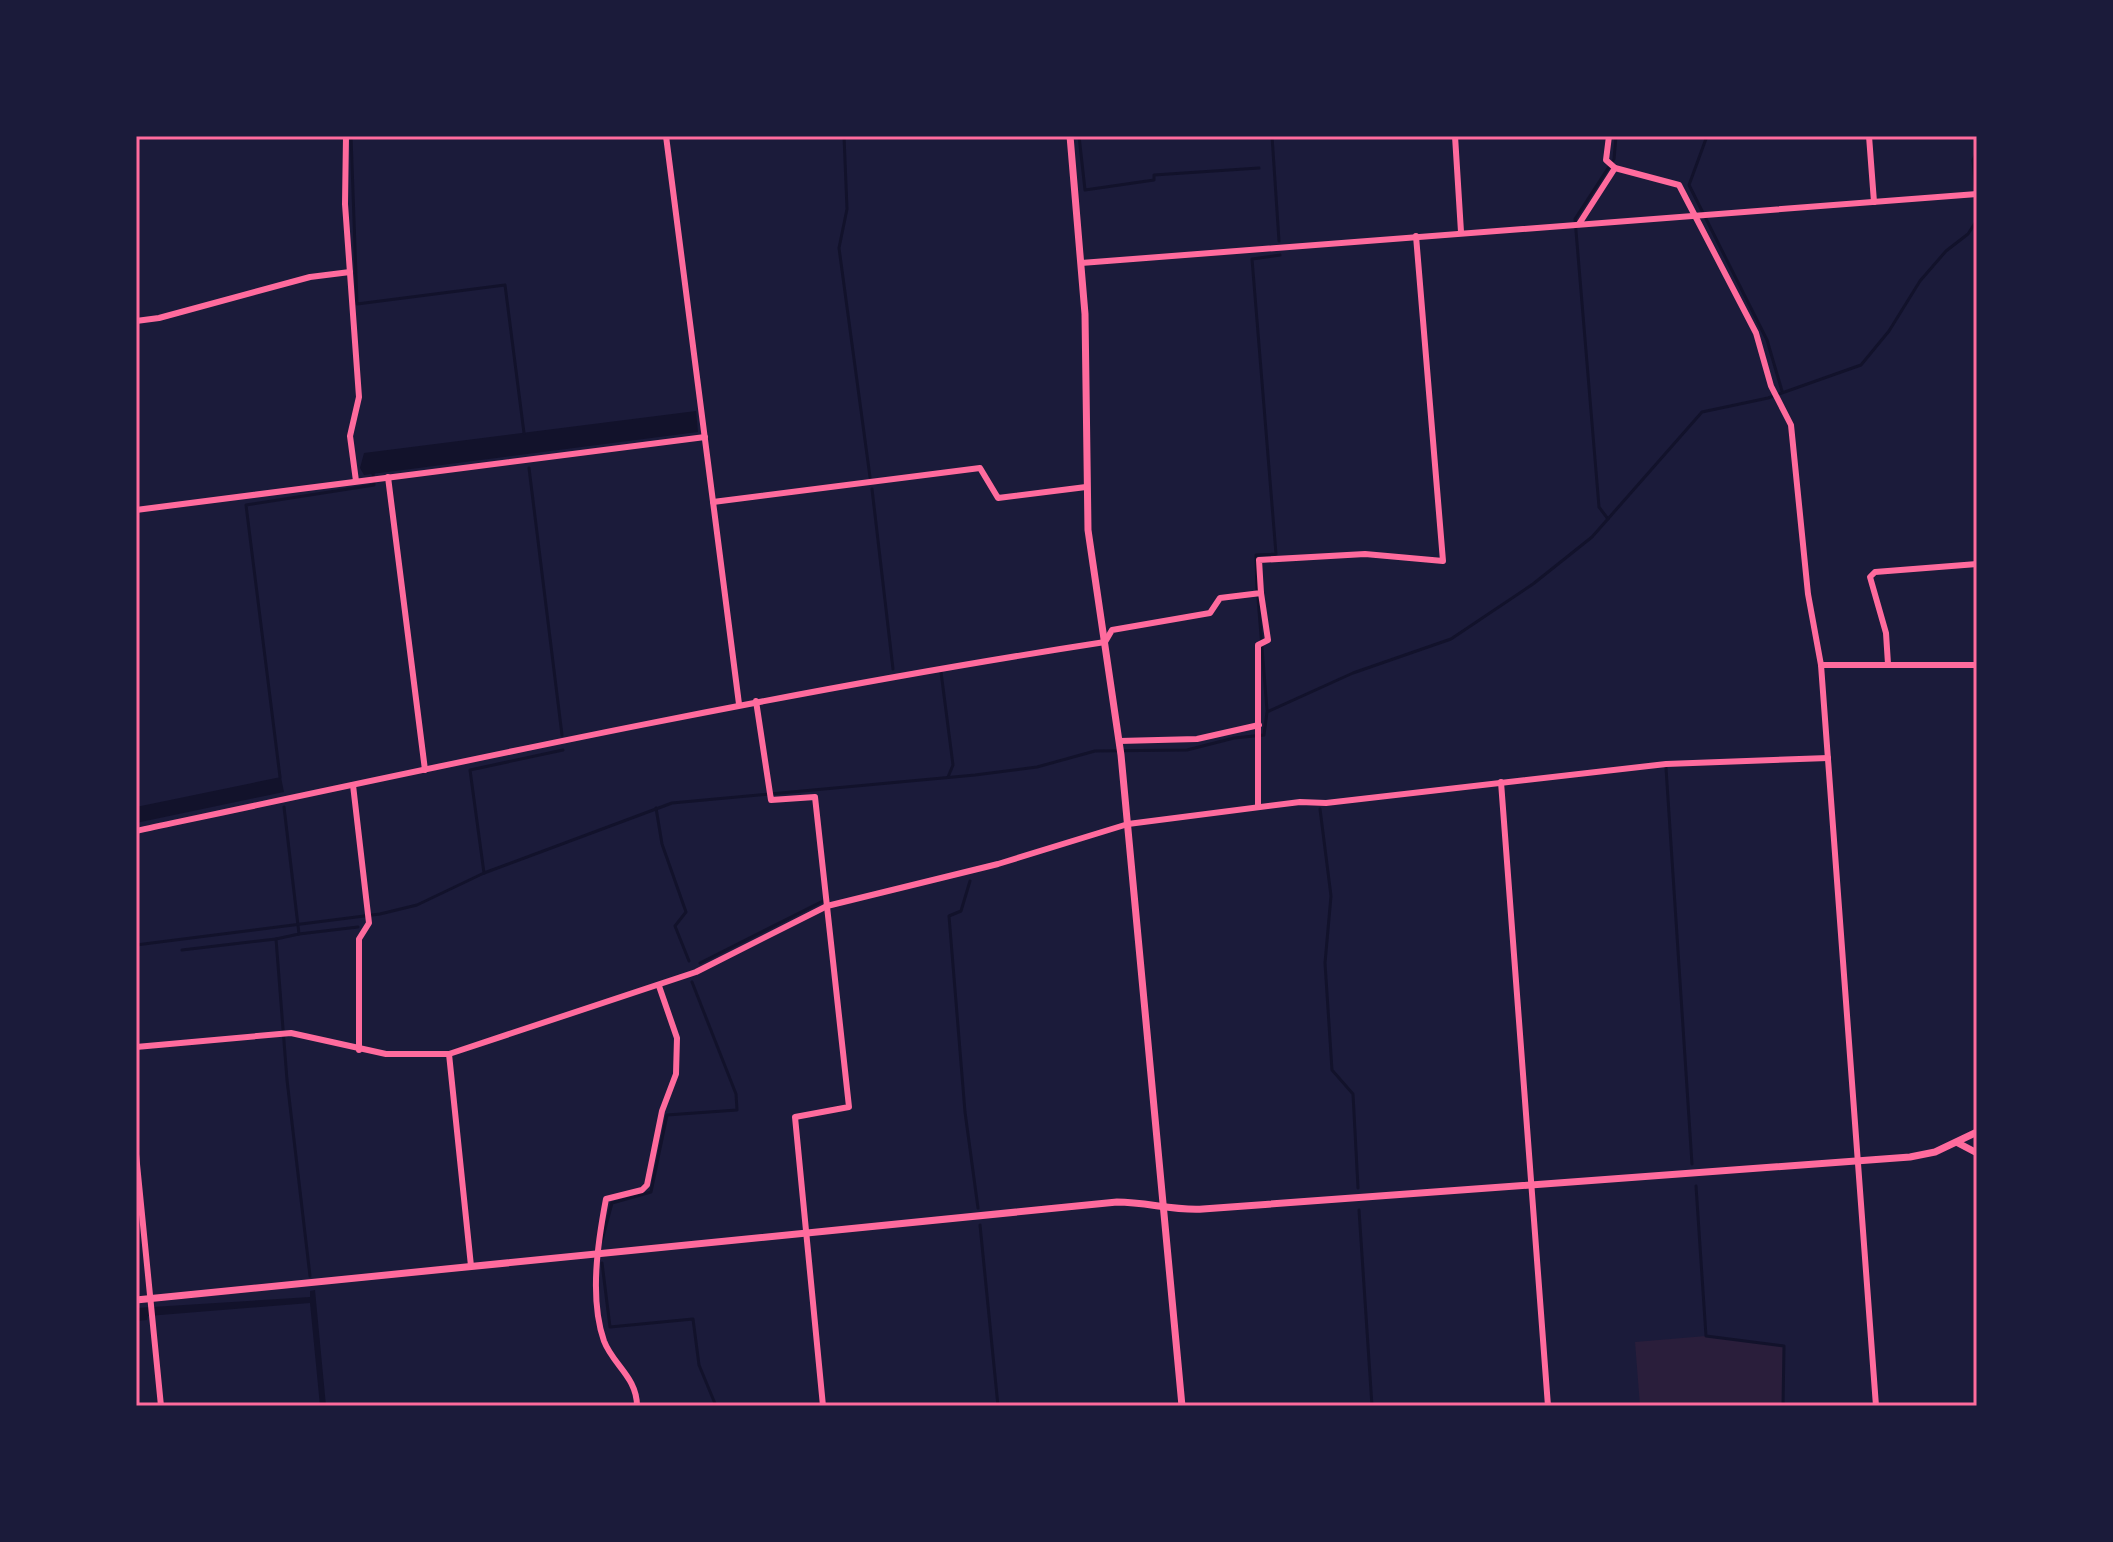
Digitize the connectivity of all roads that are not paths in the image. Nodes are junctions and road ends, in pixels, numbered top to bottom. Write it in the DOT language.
graph roads {
  1 [pos="346,136"];
  2 [pos="666,136"];
  3 [pos="1070,136"];
  4 [pos="1455,136"];
  5 [pos="1609,136"];
  6 [pos="1869,136"];
  7 [pos="1615,168"];
  8 [pos="1977,194"];
  9 [pos="1874,202"];
  10 [pos="1695,217"];
  11 [pos="1579,224"];
  12 [pos="1461,232"];
  13 [pos="1416,236"];
  14 [pos="1081,263"];
  15 [pos="350,272"];
  16 [pos="136,321"];
  17 [pos="705,437"];
  18 [pos="388,477"];
  19 [pos="356,481"];
  20 [pos="1086,487"];
  21 [pos="713,502"];
  22 [pos="136,510"];
  23 [pos="1977,564"];
  24 [pos="1261,593"];
  25 [pos="1105,642"];
  26 [pos="1888,664"];
  27 [pos="1821,665"];
  28 [pos="1977,665"];
  29 [pos="756,701"];
  30 [pos="739,704"];
  31 [pos="1259,733"];
  32 [pos="1120,748"];
  33 [pos="1828,758"];
  34 [pos="425,770"];
  35 [pos="1501,782"];
  36 [pos="353,785"];
  37 [pos="1258,807"];
  38 [pos="1128,824"];
  39 [pos="136,831"];
  40 [pos="827,906"];
  41 [pos="659,986"];
  42 [pos="136,1047"];
  43 [pos="359,1050"];
  44 [pos="449,1054"];
  45 [pos="1977,1132"];
  46 [pos="1958,1143"];
  47 [pos="1977,1153"];
  48 [pos="136,1154"];
  49 [pos="1858,1161"];
  50 [pos="1531,1184"];
  51 [pos="1164,1206"];
  52 [pos="806,1234"];
  53 [pos="595,1255"];
  54 [pos="471,1266"];
  55 [pos="151,1299"];
  56 [pos="136,1300"];
  57 [pos="161,1406"];
  58 [pos="637,1406"];
  59 [pos="823,1406"];
  60 [pos="1182,1406"];
  61 [pos="1548,1406"];
  62 [pos="1876,1406"];
  1 -- 15 [label="street"];
  2 -- 17 [label="street"];
  3 -- 14 [label="street"];
  4 -- 12 [label="street"];
  5 -- 7 [label="street"];
  6 -- 9 [label="street"];
  7 -- 10 [label="street"];
  7 -- 11 [label="street"];
  8 -- 9 [label="street"];
  9 -- 10 [label="street"];
  10 -- 11 [label="street"];
  10 -- 27 [label="street"];
  11 -- 12 [label="street"];
  12 -- 13 [label="street"];
  13 -- 14 [label="street"];
  13 -- 24 [label="street"];
  14 -- 20 [label="street"];
  15 -- 16 [label="street"];
  15 -- 19 [label="street"];
  17 -- 18 [label="street"];
  17 -- 21 [label="street"];
  18 -- 19 [label="street"];
  18 -- 34 [label="street"];
  19 -- 22 [label="street"];
  20 -- 21 [label="street"];
  20 -- 25 [label="street"];
  21 -- 30 [label="street"];
  23 -- 26 [label="street"];
  24 -- 25 [label="street"];
  24 -- 31 [label="street"];
  25 -- 29 [label="street"];
  25 -- 32 [label="street"];
  26 -- 27 [label="street"];
  26 -- 28 [label="street"];
  27 -- 33 [label="street"];
  29 -- 30 [label="street"];
  29 -- 40 [label="street"];
  30 -- 34 [label="street"];
  31 -- 32 [label="street"];
  31 -- 37 [label="street"];
  32 -- 38 [label="street"];
  33 -- 35 [label="street"];
  33 -- 49 [label="street"];
  34 -- 36 [label="street"];
  35 -- 37 [label="street"];
  35 -- 50 [label="street"];
  36 -- 39 [label="street"];
  36 -- 43 [label="street"];
  37 -- 38 [label="street"];
  38 -- 40 [label="street"];
  38 -- 51 [label="street"];
  40 -- 41 [label="street"];
  40 -- 52 [label="street"];
  41 -- 44 [label="street"];
  41 -- 53 [label="street"];
  42 -- 43 [label="street"];
  43 -- 44 [label="street"];
  44 -- 54 [label="street"];
  45 -- 46 [label="street"];
  46 -- 47 [label="street"];
  46 -- 49 [label="street"];
  48 -- 55 [label="street"];
  49 -- 50 [label="street"];
  49 -- 62 [label="street"];
  50 -- 51 [label="street"];
  50 -- 61 [label="street"];
  51 -- 52 [label="street"];
  51 -- 60 [label="street"];
  52 -- 53 [label="street"];
  52 -- 59 [label="street"];
  53 -- 54 [label="street"];
  53 -- 58 [label="street"];
  54 -- 55 [label="street"];
  55 -- 56 [label="street"];
  55 -- 57 [label="street"];
}
